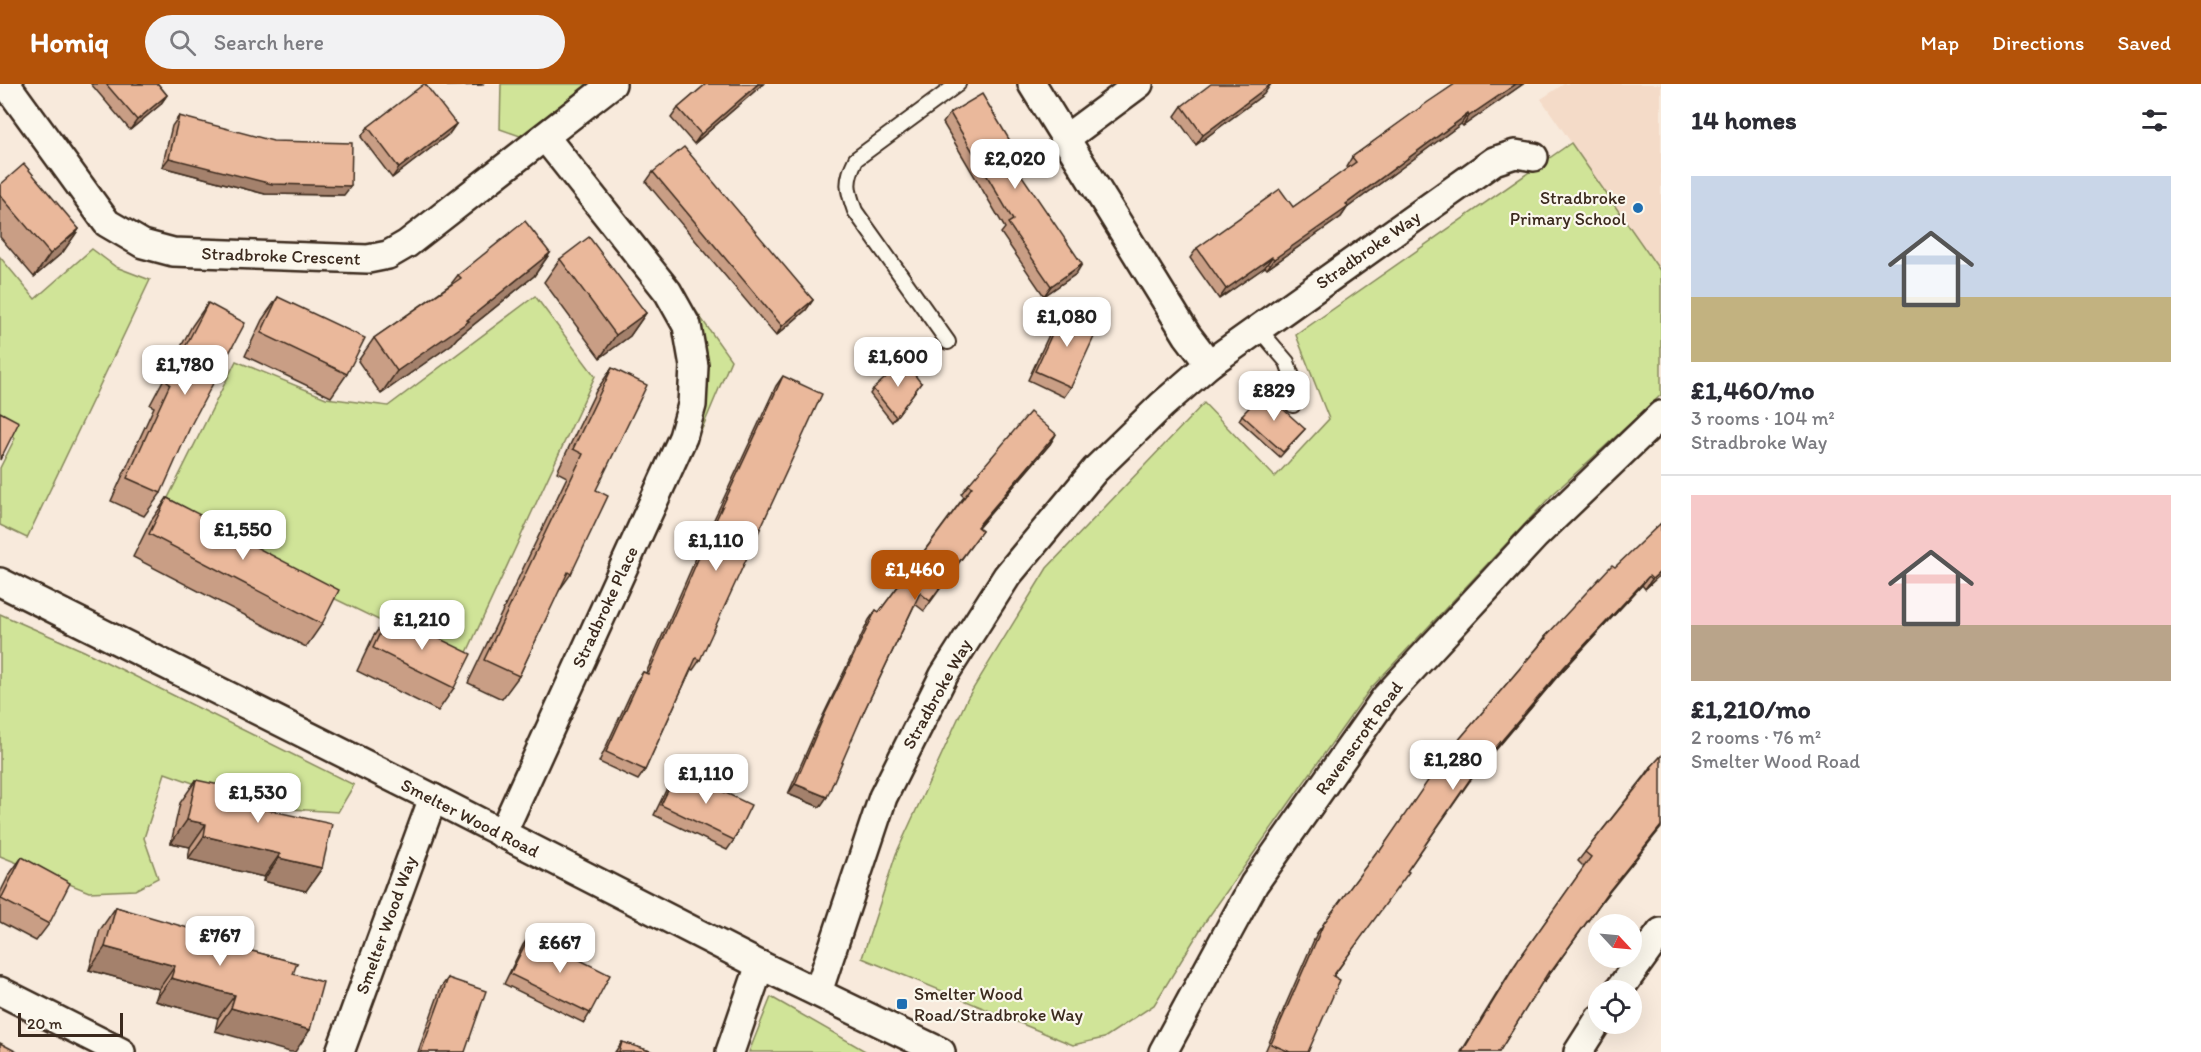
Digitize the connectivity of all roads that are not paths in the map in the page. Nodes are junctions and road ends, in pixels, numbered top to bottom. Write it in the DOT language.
graph roads {
  1 [pos="6,84"];
  2 [pos="612,84"];
  3 [pos="958,84"];
  4 [pos="1032,84"];
  5 [pos="1139,84"];
  6 [pos="545,136"];
  7 [pos="1065,139"];
  8 [pos="1534,157"];
  9 [pos="1258,328"];
  10 [pos="948,342"];
  11 [pos="1209,364"];
  12 [pos="1293,405"];
  13 [pos="1661,415"];
  14 [pos="0,582"];
  15 [pos="434,798"];
  16 [pos="502,834"];
  17 [pos="1661,932"];
  18 [pos="760,965"];
  19 [pos="1626,980"];
  20 [pos="0,991"];
  21 [pos="818,992"];
  22 [pos="1589,1034"];
  23 [pos="121,1052"];
  24 [pos="340,1052"];
  25 [pos="730,1052"];
  26 [pos="941,1052"];
  27 [pos="1163,1052"];
  28 [pos="1578,1052"];
  1 -- 6 [label="street, Stradbroke Crescent"];
  2 -- 6 [label="street, Stradbroke Crescent"];
  3 -- 10 [label="lane"];
  4 -- 7 [label="street"];
  5 -- 7 [label="street"];
  6 -- 16 [label="street, Stradbroke Place"];
  7 -- 11 [label="street"];
  8 -- 9 [label="street, Stradbroke Way"];
  9 -- 11 [label="street, Stradbroke Way"];
  9 -- 12 [label="lane"];
  11 -- 21 [label="street, Stradbroke Way"];
  13 -- 27 [label="street, Ravenscroft Road"];
  14 -- 15 [label="street, Smelter Wood Road"];
  15 -- 16 [label="street, Smelter Wood Road"];
  15 -- 24 [label="street, Smelter Wood Way"];
  16 -- 18 [label="street, Smelter Wood Road"];
  17 -- 19 [label="street"];
  18 -- 21 [label="street, Smelter Wood Road"];
  18 -- 25 [label="street"];
  20 -- 23 [label="street"];
  21 -- 26 [label="street, Smelter Wood Road"];
  22 -- 28 [label="street"];
}
